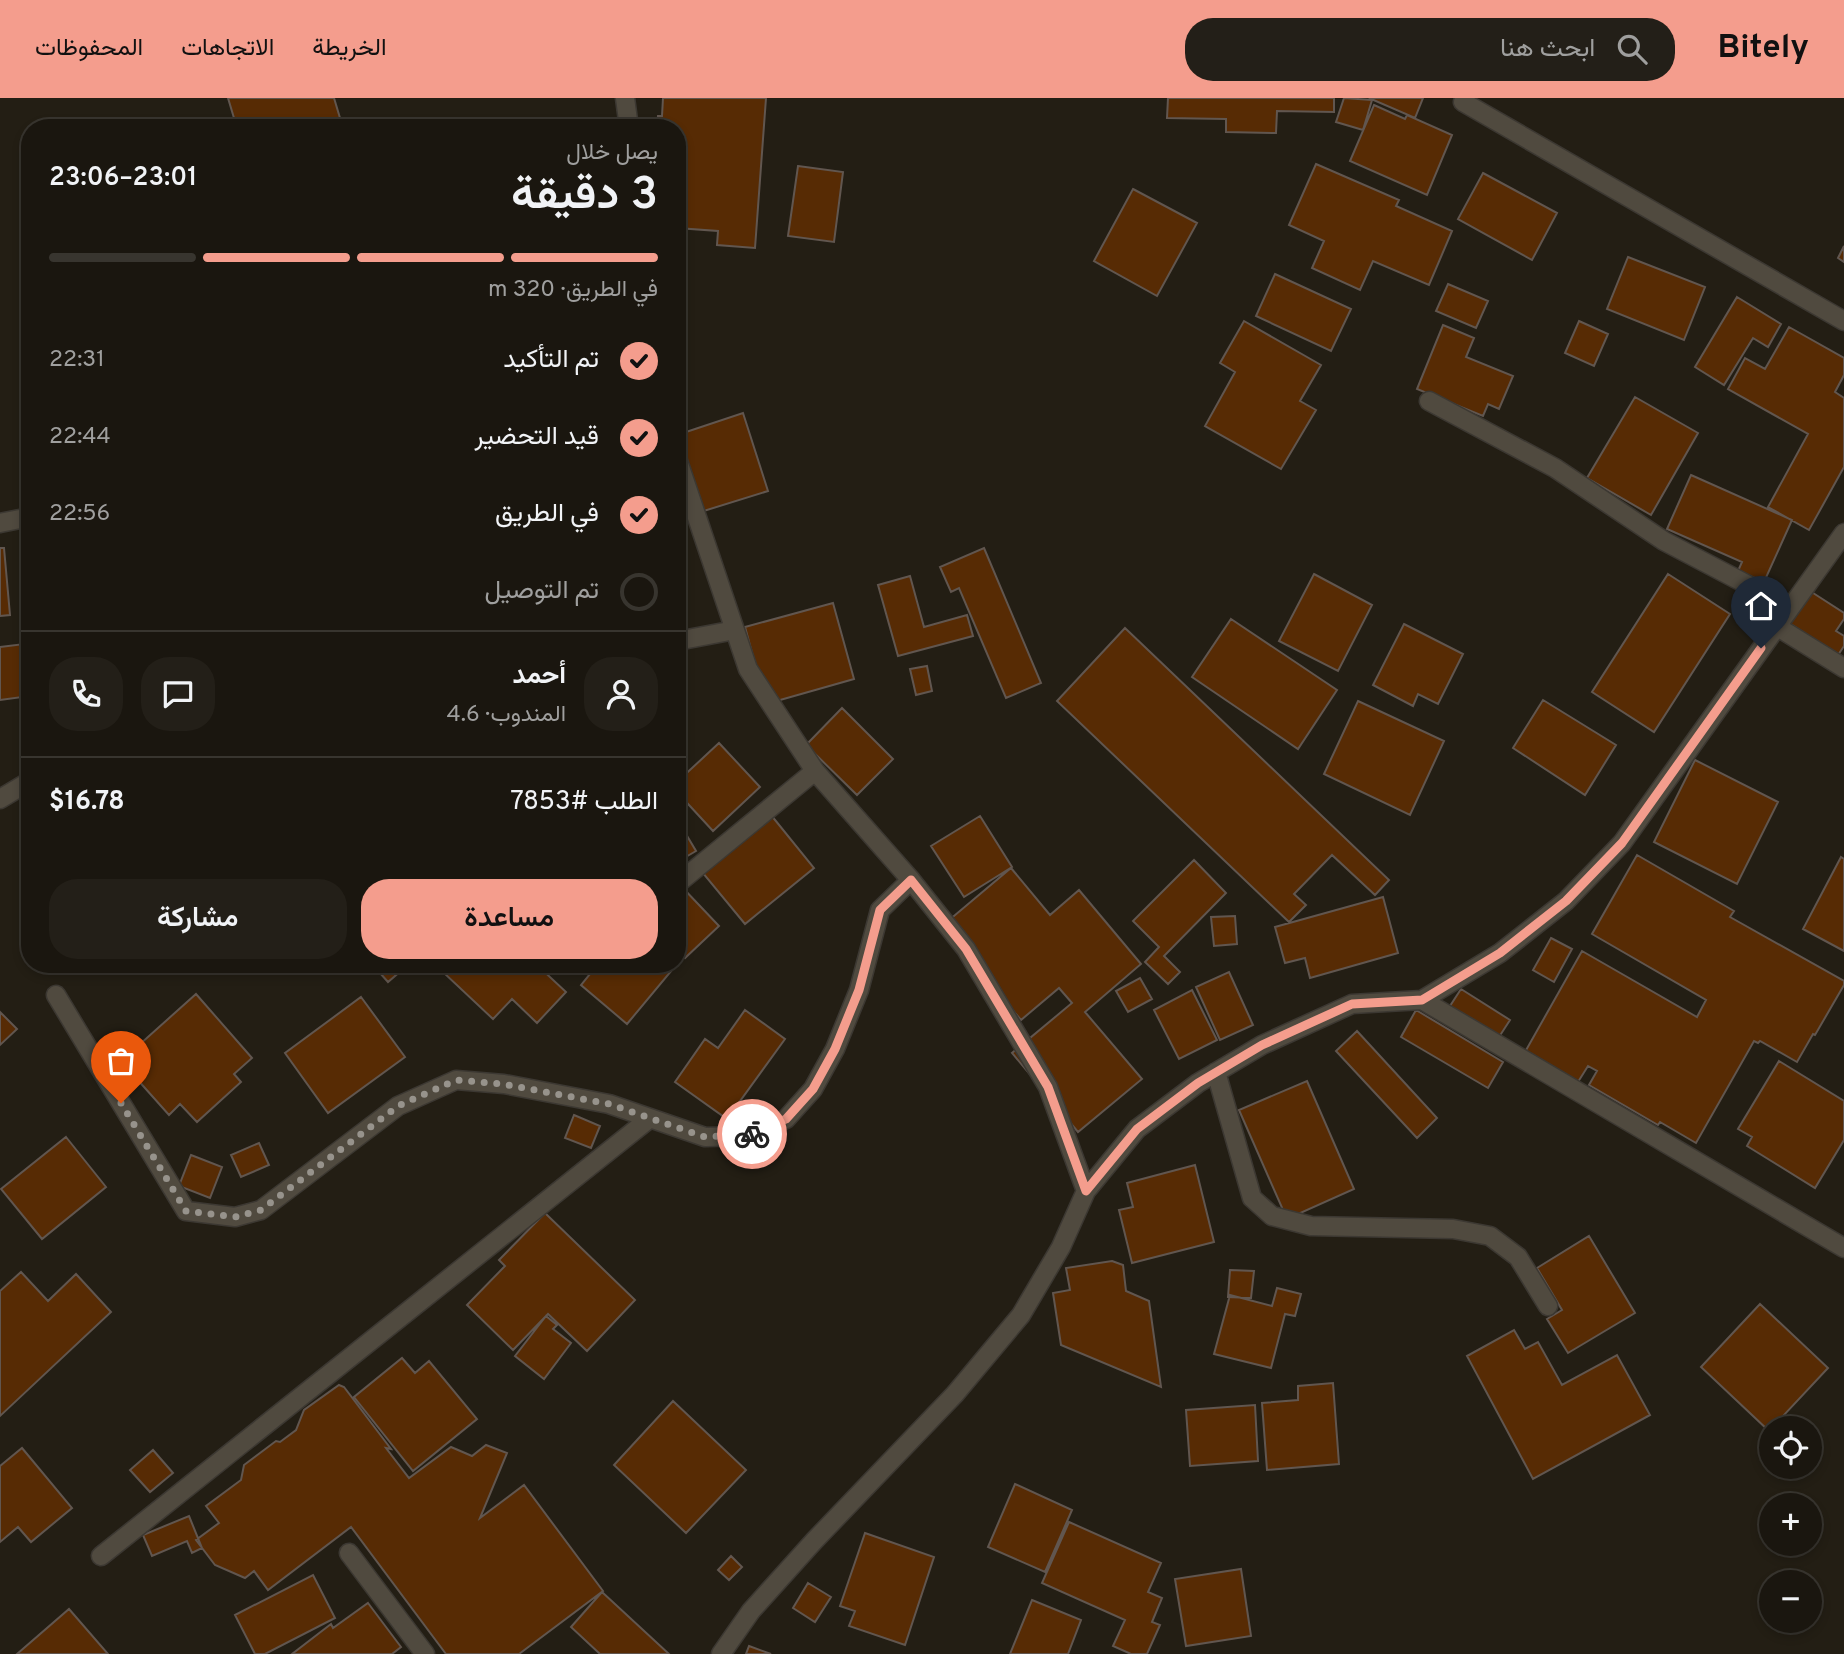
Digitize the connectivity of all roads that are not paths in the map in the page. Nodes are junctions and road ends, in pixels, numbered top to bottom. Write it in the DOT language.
graph roads {
  1 [pos="625,98"];
  2 [pos="1463,102"];
  3 [pos="628,119"];
  4 [pos="1844,321"];
  5 [pos="1429,401"];
  6 [pos="686,485"];
  7 [pos="21,519"];
  8 [pos="0,523"];
  9 [pos="1842,539"];
  10 [pos="1790,607"];
  11 [pos="1776,626"];
  12 [pos="735,630"];
  13 [pos="686,642"];
  14 [pos="1844,668"];
  15 [pos="815,771"];
  16 [pos="21,786"];
  17 [pos="0,799"];
  18 [pos="686,877"];
  19 [pos="911,880"];
  20 [pos="56,995"];
  21 [pos="1422,1000"];
  22 [pos="1216,1072"];
  23 [pos="649,1119"];
  24 [pos="1086,1191"];
  25 [pos="1844,1248"];
  26 [pos="1548,1306"];
  27 [pos="349,1553"];
  28 [pos="101,1556"];
  29 [pos="425,1654"];
  30 [pos="721,1654"];
  1 -- 3 [label="street"];
  2 -- 4 [label="street"];
  5 -- 10 [label="street"];
  6 -- 12 [label="street"];
  7 -- 8 [label="street"];
  9 -- 10 [label="street"];
  10 -- 11 [label="street"];
  11 -- 14 [label="street"];
  11 -- 21 [label="street"];
  12 -- 13 [label="street"];
  12 -- 15 [label="street"];
  15 -- 18 [label="street"];
  15 -- 19 [label="street"];
  16 -- 17 [label="street"];
  19 -- 23 [label="street"];
  19 -- 24 [label="street"];
  20 -- 23 [label="street"];
  21 -- 22 [label="street"];
  21 -- 25 [label="street"];
  22 -- 24 [label="street"];
  22 -- 26 [label="street"];
  23 -- 28 [label="street"];
  24 -- 30 [label="street"];
  27 -- 29 [label="street"];
}
